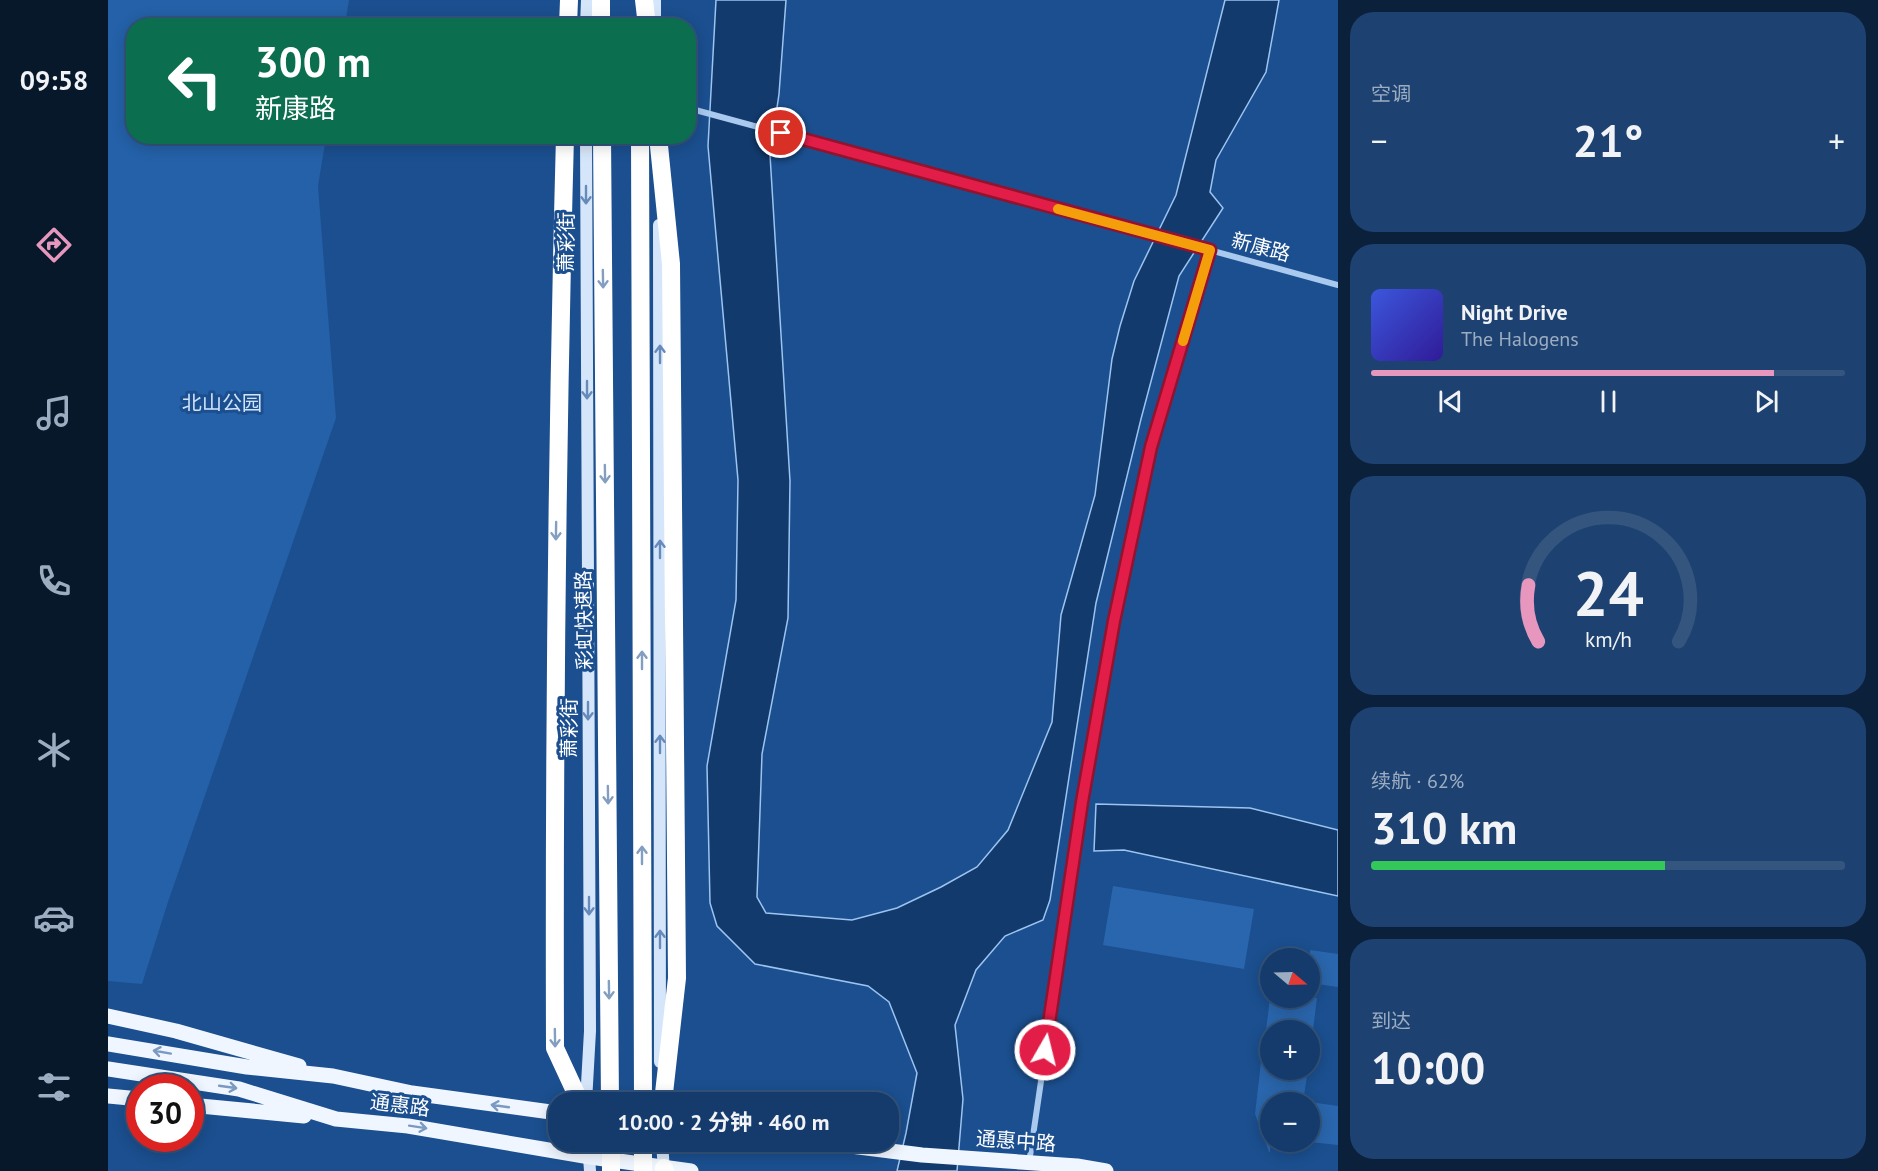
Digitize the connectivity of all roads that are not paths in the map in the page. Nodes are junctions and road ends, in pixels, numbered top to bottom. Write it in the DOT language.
graph roads {
  1 [pos="569,0"];
  2 [pos="587,0"];
  3 [pos="601,0"];
  4 [pos="640,0"];
  5 [pos="645,0"];
  6 [pos="655,0"];
  7 [pos="568,18"];
  8 [pos="586,18"];
  9 [pos="602,18"];
  10 [pos="640,18"];
  11 [pos="646,18"];
  12 [pos="655,18"];
  13 [pos="696,110"];
  14 [pos="565,144"];
  15 [pos="585,144"];
  16 [pos="602,144"];
  17 [pos="640,144"];
  18 [pos="658,144"];
  19 [pos="659,144"];
  20 [pos="1210,250"];
  21 [pos="1338,285"];
  22 [pos="108,1016"];
  23 [pos="108,1044"];
  24 [pos="108,1070"];
  25 [pos="333,1076"];
  26 [pos="575,1092"];
  27 [pos="586,1092"];
  28 [pos="610,1092"];
  29 [pos="643,1092"];
  30 [pos="661,1092"];
  31 [pos="662,1092"];
  32 [pos="108,1096"];
  33 [pos="126,1098"];
  34 [pos="204,1106"];
  35 [pos="548,1112"];
  36 [pos="336,1119"];
  37 [pos="611,1152"];
  38 [pos="643,1152"];
  39 [pos="663,1152"];
  40 [pos="899,1152"];
  41 [pos="590,1164"];
  42 [pos="1029,1164"];
  43 [pos="982,1166"];
  44 [pos="664,1170"];
  45 [pos="611,1171"];
  46 [pos="643,1171"];
  47 [pos="690,1171"];
  48 [pos="1106,1171"];
  1 -- 7 [label="highway"];
  2 -- 8 [label="main road"];
  3 -- 9 [label="highway"];
  4 -- 10 [label="highway"];
  5 -- 11 [label="highway"];
  6 -- 12 [label="main road"];
  13 -- 20 [label="street, 新康路"];
  14 -- 26 [label="highway, one-way"];
  15 -- 27 [label="main road, 萧彩街, one-way"];
  16 -- 28 [label="highway, 彩虹快速路, one-way"];
  29 -- 17 [label="highway, one-way"];
  30 -- 18 [label="main road, one-way"];
  19 -- 31 [label="highway"];
  20 -- 21 [label="street, 新康路"];
  20 -- 42 [label="street"];
  22 -- 25 [label="main road"];
  25 -- 23 [label="main road, 通惠路, one-way"];
  24 -- 36 [label="main road, 通惠路, one-way"];
  35 -- 25 [label="main road, 通惠路, one-way"];
  32 -- 33 [label="main road"];
  34 -- 36 [label="main road"];
  36 -- 41 [label="main road, 通惠路, one-way"];
  37 -- 45 [label="highway, bridge"];
  38 -- 46 [label="highway, bridge"];
  39 -- 44 [label="main road"];
  40 -- 43 [label="main road, 通惠中路"];
  41 -- 44 [label="main road, 通惠路"];
  42 -- 43 [label="main road, 通惠中路"];
  42 -- 48 [label="main road, 通惠中路"];
  44 -- 47 [label="main road, 通惠路"];
}
